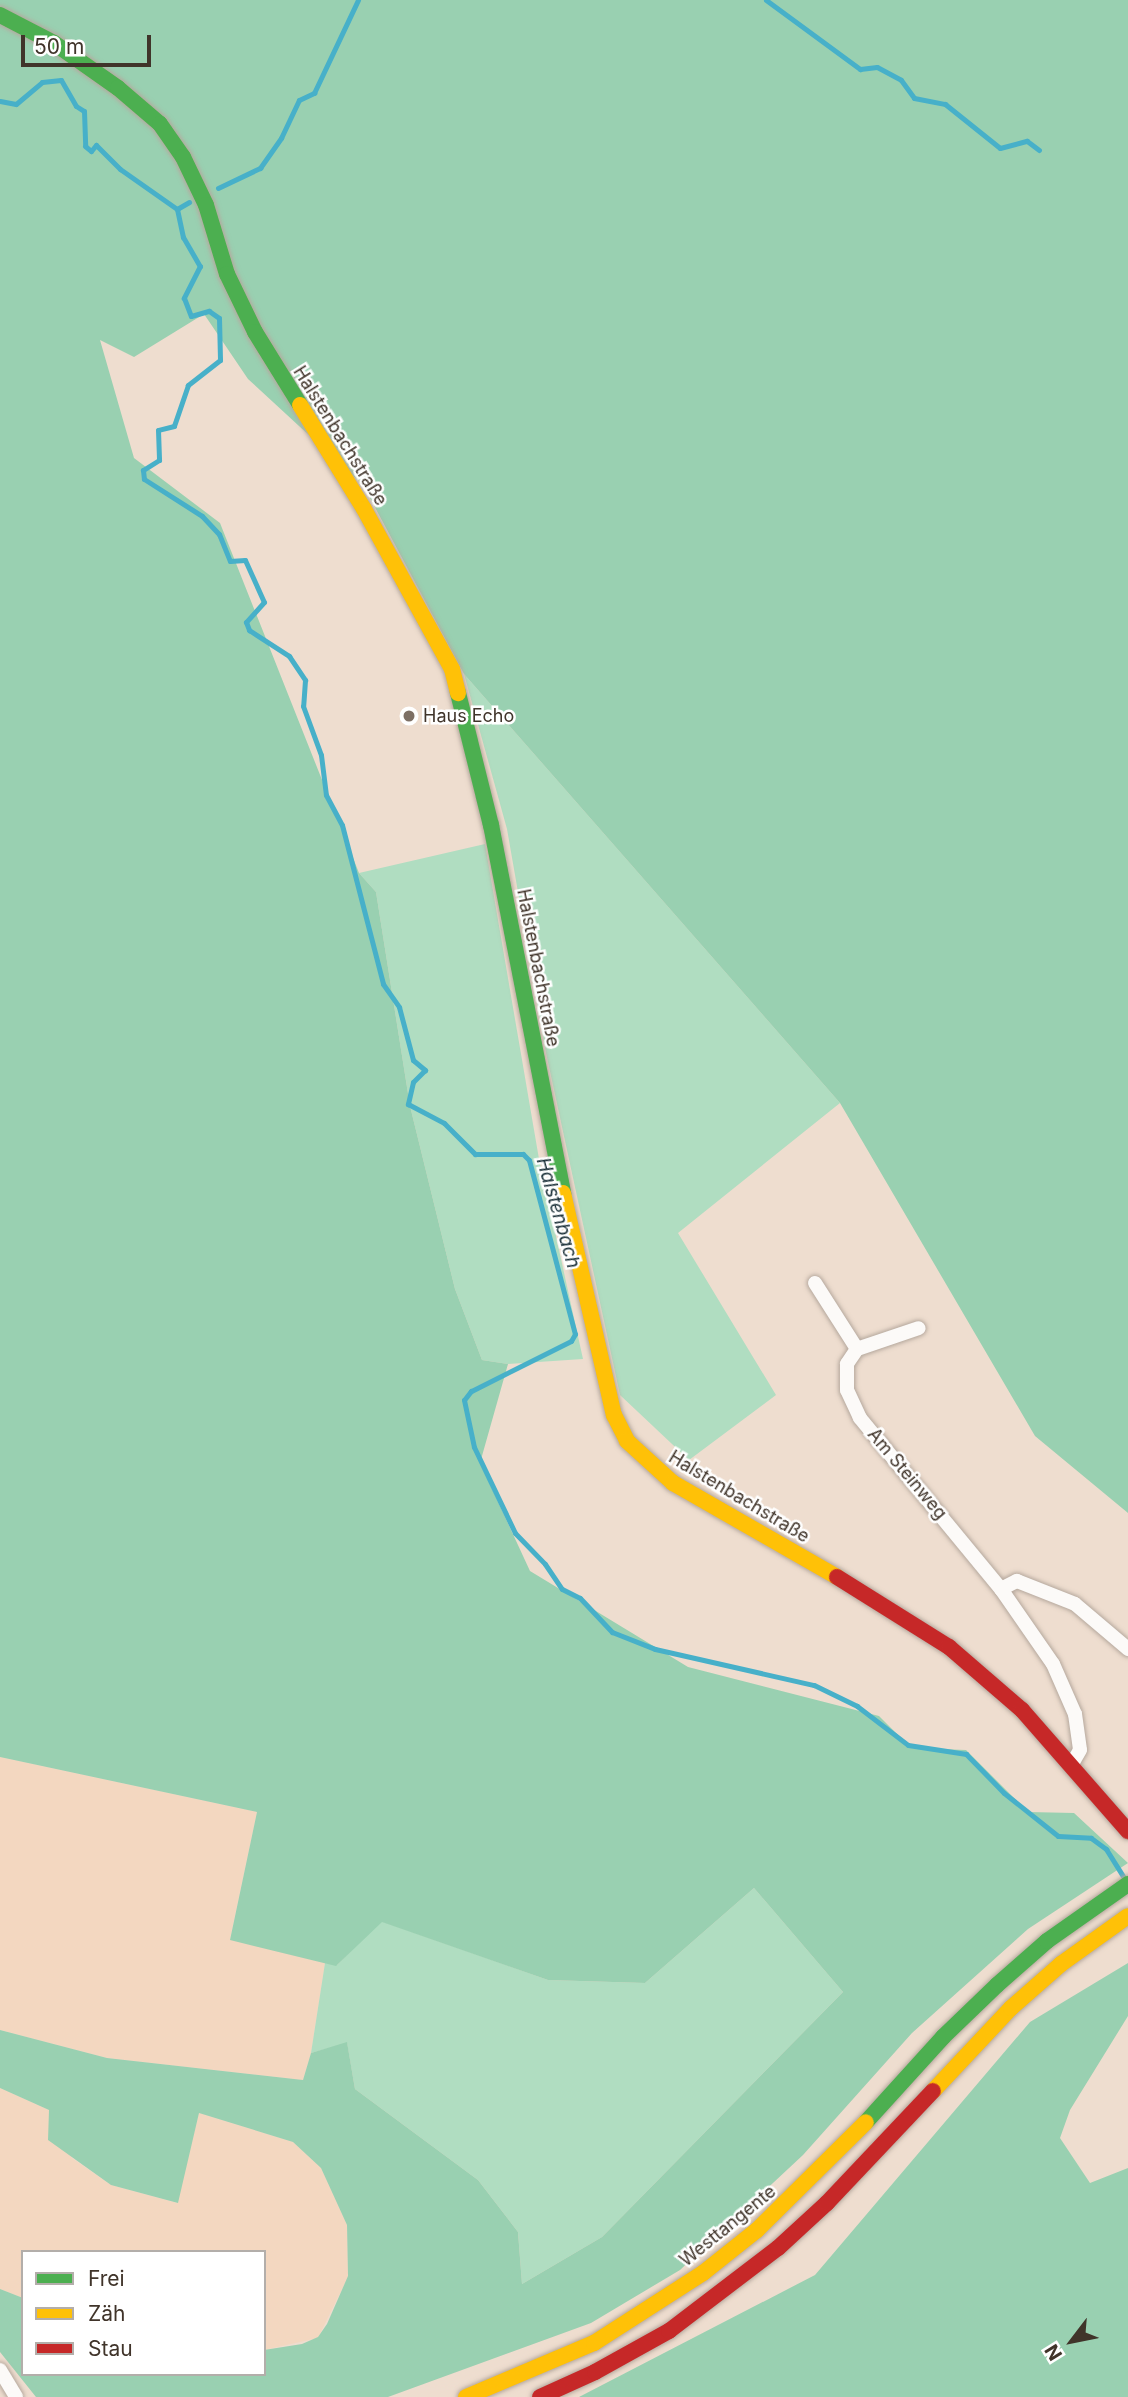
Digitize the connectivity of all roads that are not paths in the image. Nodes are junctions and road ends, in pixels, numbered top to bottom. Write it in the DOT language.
graph roads {
  1 [pos="0,15"];
  2 [pos="815,1283"];
  3 [pos="919,1328"];
  4 [pos="858,1349"];
  5 [pos="1001,1589"];
  6 [pos="1128,1649"];
  7 [pos="1072,1764"];
  8 [pos="1128,1831"];
  9 [pos="1128,1884"];
  10 [pos="1128,1916"];
  11 [pos="0,2370"];
  12 [pos="16,2397"];
  13 [pos="466,2397"];
  14 [pos="540,2397"];
  1 -- 7 [label="main road, Halstenbachstraße"];
  2 -- 4 [label="street"];
  3 -- 4 [label="street"];
  4 -- 5 [label="street, Am Steinweg"];
  5 -- 6 [label="street"];
  5 -- 7 [label="street, Am Steinweg"];
  7 -- 8 [label="main road, Halstenbachstraße"];
  9 -- 13 [label="main road, Westtangente"];
  10 -- 14 [label="main road"];
  11 -- 12 [label="street"];
}
